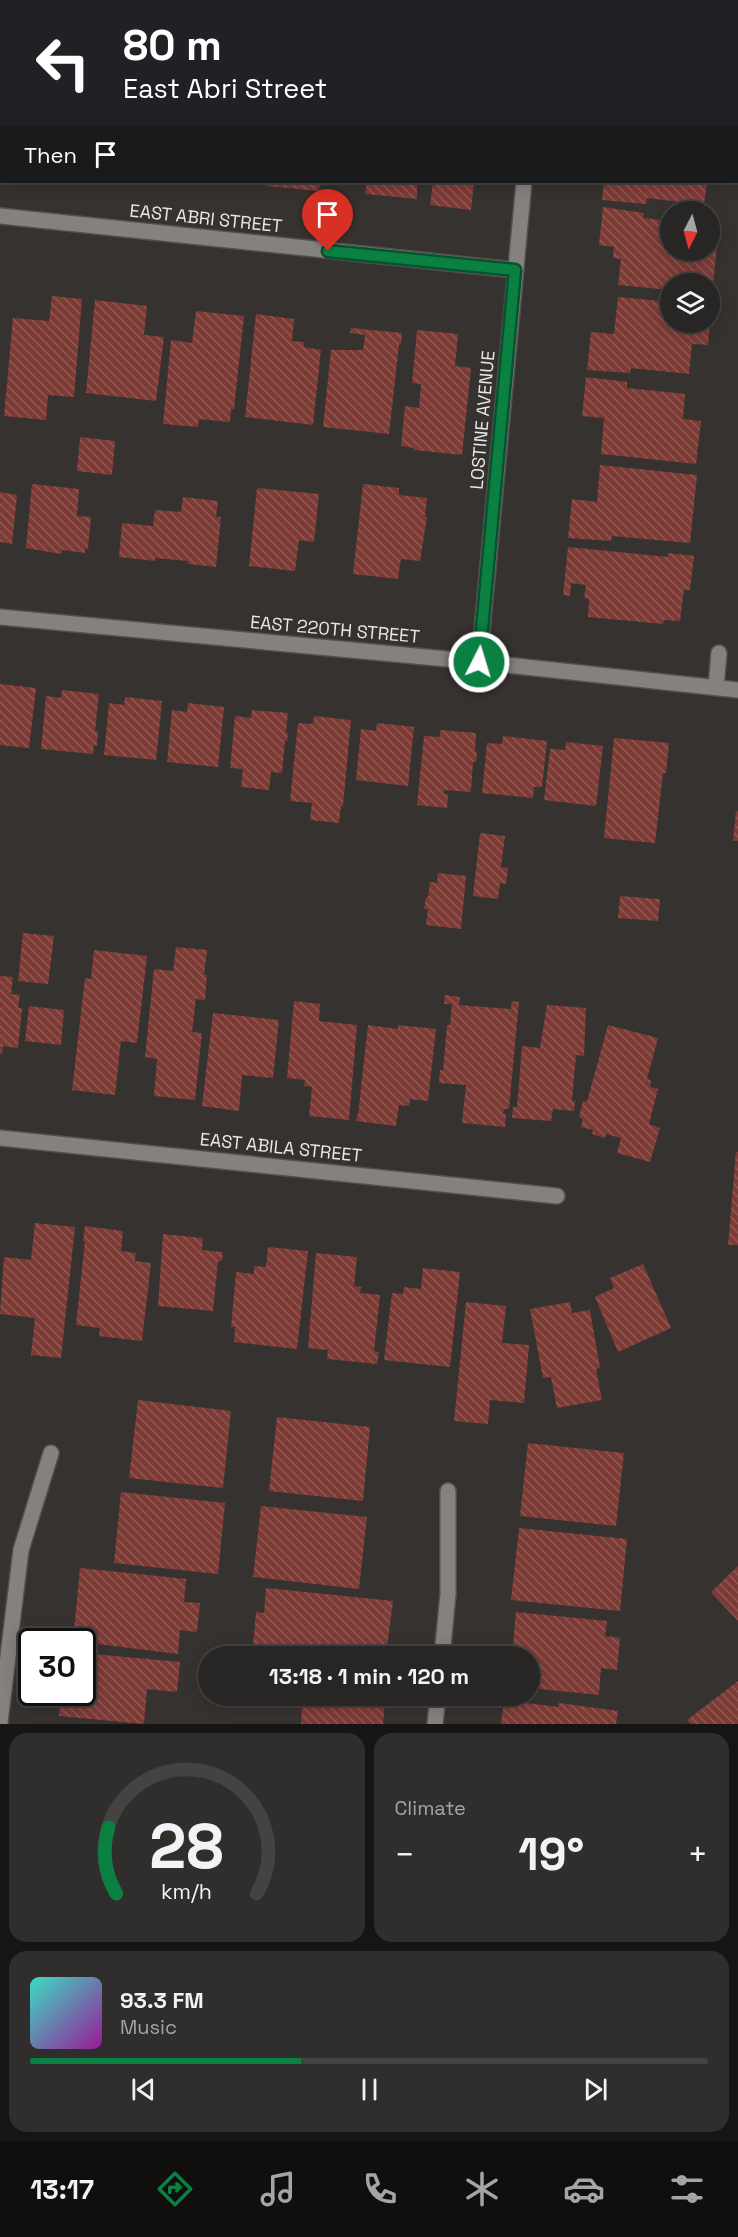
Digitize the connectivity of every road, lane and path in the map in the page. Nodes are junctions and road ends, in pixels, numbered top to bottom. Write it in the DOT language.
graph roads {
  1 [pos="524,183"];
  2 [pos="0,216"];
  3 [pos="515,270"];
  4 [pos="0,617"];
  5 [pos="719,653"];
  6 [pos="479,662"];
  7 [pos="716,687"];
  8 [pos="738,690"];
  9 [pos="0,1138"];
  10 [pos="557,1196"];
  11 [pos="51,1453"];
  12 [pos="448,1491"];
  13 [pos="443,1646"];
  14 [pos="437,1706"];
  15 [pos="0,1722"];
  16 [pos="435,1724"];
  1 -- 3 [label="street, LOSTINE AVENUE"];
  2 -- 3 [label="street, EAST ABRI STREET"];
  3 -- 6 [label="street, LOSTINE AVENUE"];
  4 -- 6 [label="street, EAST 220TH STREET"];
  5 -- 7 [label="street"];
  6 -- 7 [label="street, EAST 220TH STREET"];
  7 -- 8 [label="street, EAST 220TH STREET"];
  9 -- 10 [label="street, EAST ABILA STREET"];
  11 -- 15 [label="street"];
  12 -- 13 [label="street"];
  14 -- 16 [label="street"];
}
